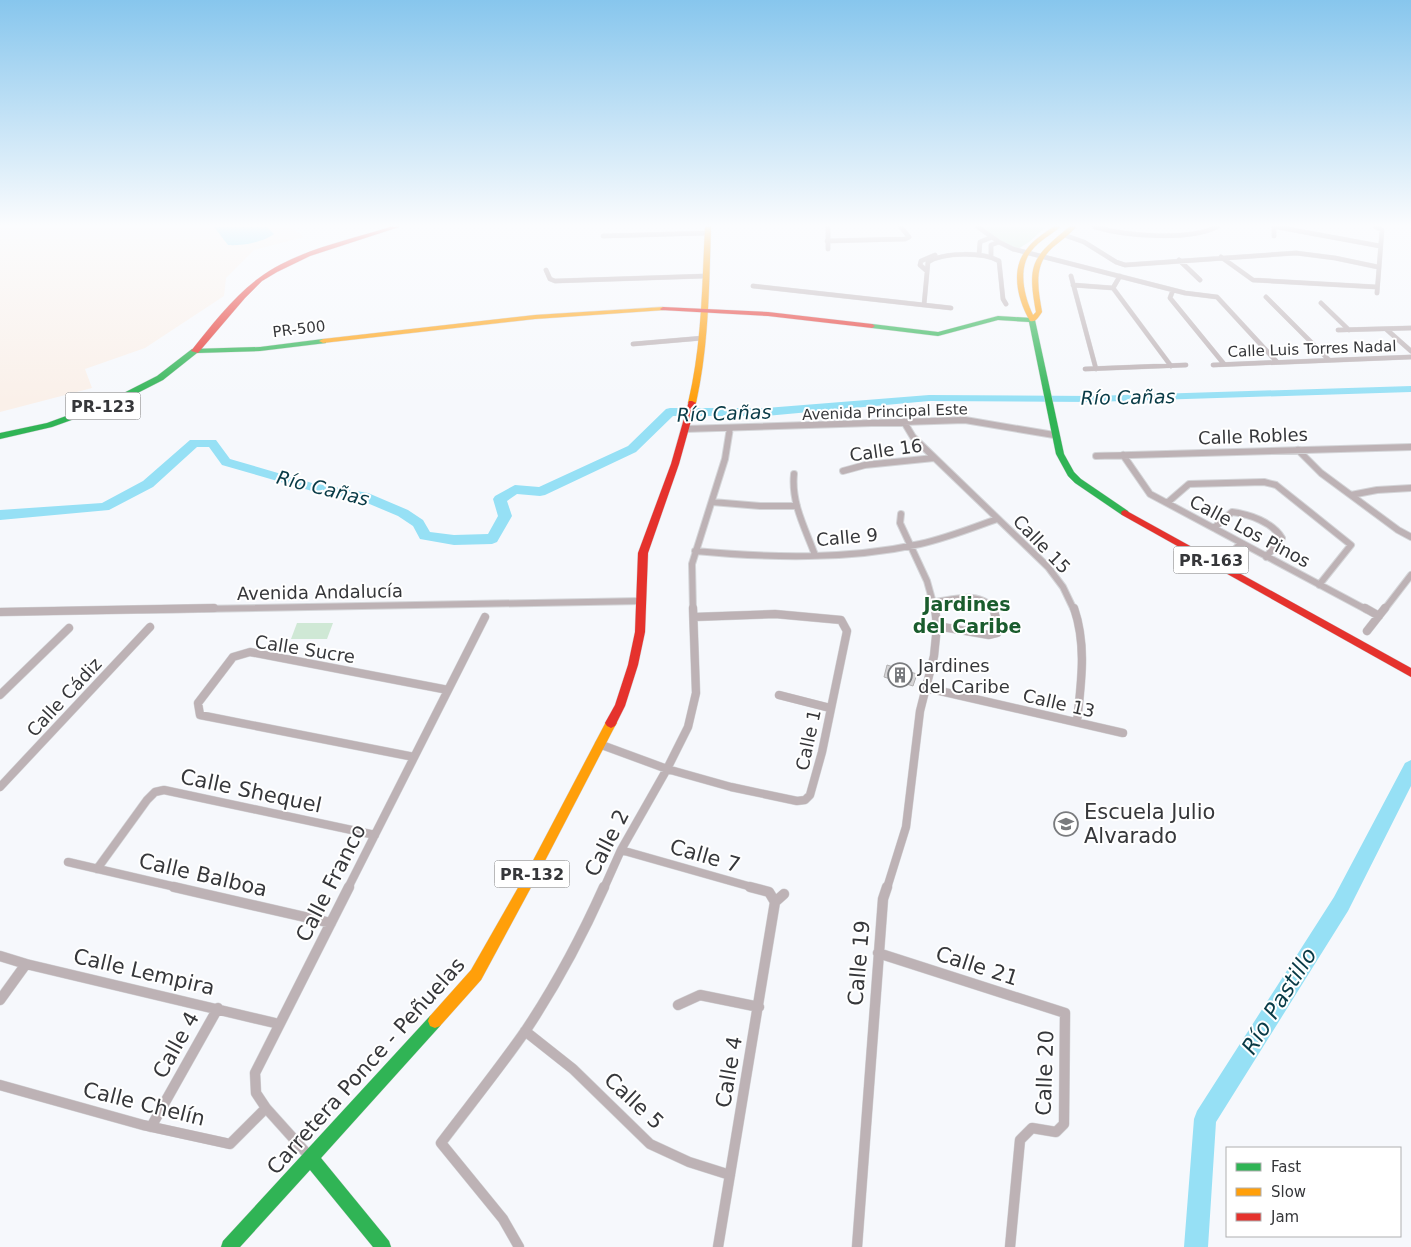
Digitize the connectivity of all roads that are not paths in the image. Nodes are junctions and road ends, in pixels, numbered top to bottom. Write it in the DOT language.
graph roads {
  1 [pos="256,285"];
  2 [pos="706,285"];
  3 [pos="926,285"];
  4 [pos="1002,285"];
  5 [pos="1021,285"];
  6 [pos="1030,285"];
  7 [pos="1073,285"];
  8 [pos="1076,285"];
  9 [pos="1115,285"];
  10 [pos="1155,285"];
  11 [pos="1345,285"];
  12 [pos="752,286"];
  13 [pos="1377,287"];
  14 [pos="1113,288"];
  15 [pos="1174,290"];
  16 [pos="1377,293"];
  17 [pos="1266,297"];
  18 [pos="1320,302"];
  19 [pos="1006,304"];
  20 [pos="924,305"];
  21 [pos="952,308"];
  22 [pos="705,309"];
  23 [pos="1032,320"];
  24 [pos="1411,328"];
  25 [pos="1386,329"];
  26 [pos="1338,330"];
  27 [pos="1349,330"];
  28 [pos="703,338"];
  29 [pos="633,344"];
  30 [pos="195,351"];
  31 [pos="1411,351"];
  32 [pos="1411,357"];
  33 [pos="1329,360"];
  34 [pos="1277,362"];
  35 [pos="1224,364"];
  36 [pos="1186,365"];
  37 [pos="1213,365"];
  38 [pos="1171,366"];
  39 [pos="1085,369"];
  40 [pos="1096,369"];
  41 [pos="904,422"];
  42 [pos="686,426"];
  43 [pos="730,428"];
  44 [pos="1054,435"];
  45 [pos="0,436"];
  46 [pos="1411,446"];
  47 [pos="1298,450"];
  48 [pos="1123,455"];
  49 [pos="1096,456"];
  50 [pos="934,458"];
  51 [pos="843,471"];
  52 [pos="794,474"];
  53 [pos="1411,488"];
  54 [pos="1351,495"];
  55 [pos="712,502"];
  56 [pos="1167,503"];
  57 [pos="797,506"];
  58 [pos="901,514"];
  59 [pos="997,519"];
  60 [pos="1214,528"];
  61 [pos="1411,537"];
  62 [pos="1241,544"];
  63 [pos="910,546"];
  64 [pos="695,551"];
  65 [pos="815,555"];
  66 [pos="1266,557"];
  67 [pos="1220,566"];
  68 [pos="1411,575"];
  69 [pos="1319,585"];
  70 [pos="641,601"];
  71 [pos="934,602"];
  72 [pos="0,612"];
  73 [pos="1379,616"];
  74 [pos="485,617"];
  75 [pos="694,617"];
  76 [pos="937,626"];
  77 [pos="150,627"];
  78 [pos="69,628"];
  79 [pos="1367,630"];
  80 [pos="1408,671"];
  81 [pos="927,688"];
  82 [pos="448,690"];
  83 [pos="778,695"];
  84 [pos="0,696"];
  85 [pos="830,708"];
  86 [pos="1076,722"];
  87 [pos="1123,734"];
  88 [pos="599,744"];
  89 [pos="414,757"];
  90 [pos="667,769"];
  91 [pos="0,787"];
  92 [pos="375,835"];
  93 [pos="621,850"];
  94 [pos="68,862"];
  95 [pos="97,869"];
  96 [pos="784,894"];
  97 [pos="775,902"];
  98 [pos="331,923"];
  99 [pos="878,953"];
  100 [pos="0,956"];
  101 [pos="26,964"];
  102 [pos="0,1000"];
  103 [pos="678,1005"];
  104 [pos="759,1007"];
  105 [pos="218,1008"];
  106 [pos="1065,1013"];
  107 [pos="279,1024"];
  108 [pos="525,1031"];
  109 [pos="0,1085"];
  110 [pos="266,1108"];
  111 [pos="152,1127"];
  112 [pos="310,1157"];
  113 [pos="730,1175"];
  114 [pos="229,1247"];
  115 [pos="383,1247"];
  116 [pos="519,1247"];
  117 [pos="718,1247"];
  118 [pos="857,1247"];
  119 [pos="1010,1247"];
  1 -- 30 [label="main road, PR-123"];
  2 -- 22 [label="main road, PR-132"];
  3 -- 20 [label="street"];
  4 -- 19 [label="street"];
  5 -- 23 [label="main road, PR-163"];
  6 -- 23 [label="main road, PR-163"];
  7 -- 40 [label="street"];
  8 -- 14 [label="street"];
  9 -- 14 [label="street"];
  10 -- 15 [label="street"];
  11 -- 13 [label="street"];
  12 -- 20 [label="street"];
  13 -- 16 [label="street"];
  14 -- 38 [label="street"];
  15 -- 34 [label="street"];
  15 -- 35 [label="street"];
  17 -- 33 [label="street"];
  18 -- 27 [label="street"];
  20 -- 21 [label="street"];
  22 -- 23 [label="main road, PR-500 / PR-500"];
  22 -- 28 [label="main road, PR-132"];
  22 -- 30 [label="main road, PR-500 / PR-500"];
  23 -- 44 [label="main road, PR-163"];
  24 -- 25 [label="street"];
  25 -- 27 [label="street"];
  25 -- 31 [label="street"];
  26 -- 27 [label="street"];
  28 -- 29 [label="street"];
  28 -- 42 [label="main road, Carretera Ponce - Peñuelas / PR-132"];
  30 -- 45 [label="main road, PR-123"];
  32 -- 33 [label="street, Calle Luis Torres Nadal"];
  33 -- 34 [label="street, Calle Luis Torres Nadal"];
  34 -- 35 [label="street, Calle Luis Torres Nadal"];
  35 -- 37 [label="street, Calle Luis Torres Nadal"];
  36 -- 38 [label="street"];
  38 -- 40 [label="street"];
  39 -- 40 [label="street"];
  41 -- 43 [label="street, Avenida Principal Este"];
  41 -- 44 [label="street, Avenida Principal Este"];
  41 -- 50 [label="street, Calle 15"];
  42 -- 43 [label="street, Avenida Principal Este"];
  42 -- 70 [label="main road, Carretera Ponce - Peñuelas / PR-132"];
  43 -- 55 [label="street, Calle 2"];
  44 -- 67 [label="main road, PR-163"];
  46 -- 47 [label="street, Calle Robles"];
  47 -- 48 [label="street, Calle Robles"];
  47 -- 54 [label="street"];
  48 -- 49 [label="street, Calle Robles"];
  48 -- 56 [label="street, Calle Los Pinos"];
  50 -- 51 [label="street, Calle 16"];
  50 -- 59 [label="street, Calle 15"];
  52 -- 57 [label="street"];
  53 -- 54 [label="street"];
  54 -- 61 [label="street"];
  55 -- 57 [label="street"];
  55 -- 64 [label="street, Calle 2"];
  56 -- 60 [label="street, Calle Los Pinos"];
  56 -- 69 [label="street"];
  57 -- 65 [label="street"];
  58 -- 63 [label="street"];
  59 -- 63 [label="street, Calle 9"];
  59 -- 86 [label="street, Calle 15"];
  60 -- 62 [label="street, Calle Los Pinos"];
  60 -- 66 [label="street"];
  62 -- 66 [label="street, Calle Los Pinos"];
  62 -- 67 [label="street"];
  63 -- 65 [label="street, Calle 9"];
  63 -- 71 [label="street"];
  64 -- 65 [label="street, Calle 9"];
  64 -- 75 [label="street, Calle 2"];
  66 -- 69 [label="street, Calle Los Pinos"];
  67 -- 80 [label="main road, PR-163"];
  68 -- 73 [label="street"];
  69 -- 73 [label="street, Calle Los Pinos"];
  70 -- 72 [label="street, Avenida Andalucía"];
  70 -- 88 [label="main road, Carretera Ponce - Peñuelas / PR-132"];
  71 -- 76 [label="street"];
  71 -- 76 [label="street"];
  73 -- 79 [label="street"];
  74 -- 82 [label="street, Calle Franco"];
  75 -- 85 [label="street, Calle 1"];
  75 -- 90 [label="street, Calle 2"];
  76 -- 81 [label="street"];
  77 -- 91 [label="street, Calle Cádiz"];
  78 -- 84 [label="street"];
  81 -- 86 [label="street, Calle 13"];
  81 -- 99 [label="street, Calle 19"];
  82 -- 89 [label="street, Calle Franco"];
  82 -- 89 [label="street, Calle Sucre"];
  83 -- 85 [label="street"];
  85 -- 90 [label="street, Calle 1"];
  86 -- 87 [label="street, Calle 13"];
  88 -- 90 [label="street, Calle 1"];
  88 -- 112 [label="main road, Carretera Ponce - Peñuelas / PR-132"];
  89 -- 92 [label="street, Calle Franco"];
  90 -- 93 [label="street, Calle 2"];
  92 -- 95 [label="street, Calle Shequel"];
  92 -- 98 [label="street, Calle Franco"];
  93 -- 97 [label="street, Calle 7"];
  93 -- 108 [label="street, Calle 2"];
  94 -- 95 [label="street, Calle Balboa"];
  95 -- 98 [label="street, Calle Balboa"];
  96 -- 97 [label="street"];
  97 -- 104 [label="street, Calle 4"];
  98 -- 107 [label="street, Calle Franco"];
  99 -- 106 [label="street, Calle 21"];
  99 -- 118 [label="street, Calle 19"];
  100 -- 101 [label="street, Calle Lempira"];
  101 -- 102 [label="street"];
  101 -- 105 [label="street, Calle Lempira"];
  103 -- 104 [label="street"];
  104 -- 113 [label="street, Calle 4"];
  105 -- 107 [label="street, Calle Lempira"];
  105 -- 111 [label="street, Calle 4"];
  106 -- 119 [label="street, Calle 20"];
  107 -- 110 [label="street, Calle Franco"];
  108 -- 113 [label="street, Calle 5"];
  108 -- 116 [label="street, Calle 2"];
  109 -- 111 [label="street, Calle Chelín"];
  110 -- 111 [label="street, Calle Chelín"];
  110 -- 112 [label="street, Calle Franco"];
  112 -- 114 [label="main road, Carretera Ponce - Peñuelas / PR-132"];
  112 -- 115 [label="main road"];
  113 -- 117 [label="street, Calle 4"];
}
